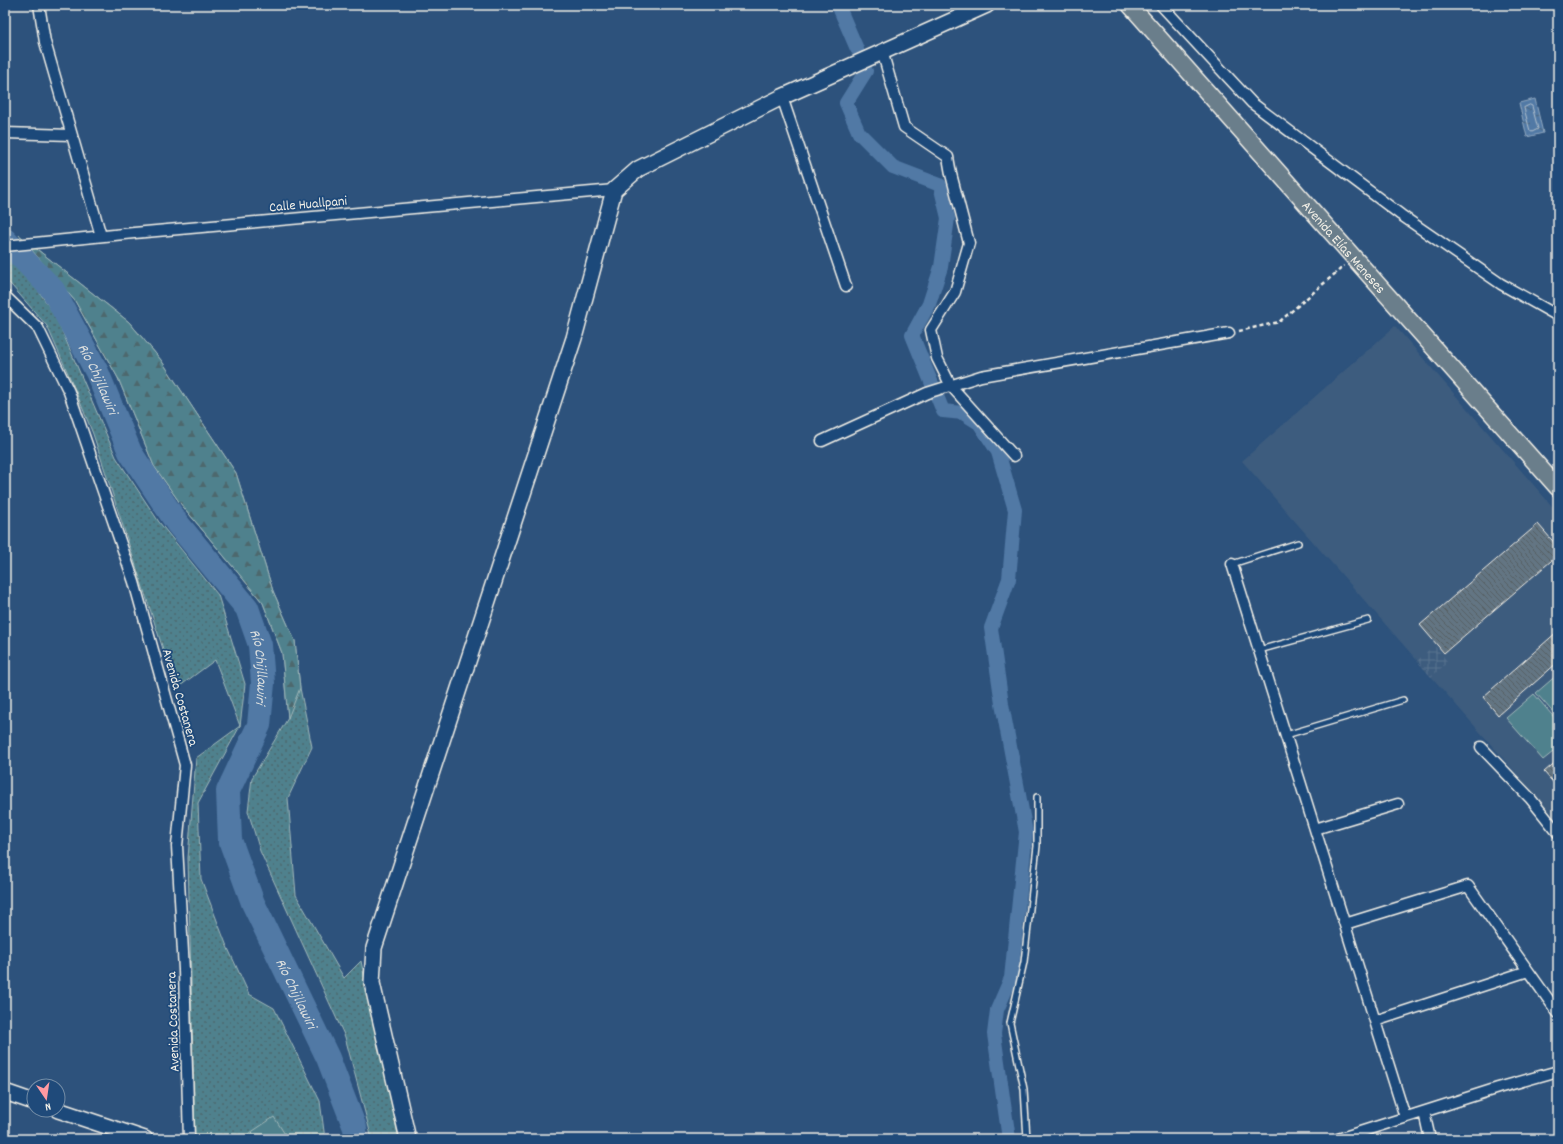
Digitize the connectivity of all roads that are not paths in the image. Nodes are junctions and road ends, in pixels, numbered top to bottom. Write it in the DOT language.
graph roads {
  1 [pos="39,5"];
  2 [pos="987,5"];
  3 [pos="1130,5"];
  4 [pos="1161,5"];
  5 [pos="882,51"];
  6 [pos="782,97"];
  7 [pos="5,133"];
  8 [pos="70,135"];
  9 [pos="614,190"];
  10 [pos="101,236"];
  11 [pos="5,246"];
  12 [pos="846,286"];
  13 [pos="5,296"];
  14 [pos="1558,316"];
  15 [pos="1229,333"];
  16 [pos="946,387"];
  17 [pos="822,441"];
  18 [pos="1014,456"];
  19 [pos="1558,488"];
  20 [pos="1298,543"];
  21 [pos="1232,564"];
  22 [pos="1368,620"];
  23 [pos="1259,650"];
  24 [pos="1403,700"];
  25 [pos="1286,736"];
  26 [pos="1481,746"];
  27 [pos="1037,797"];
  28 [pos="1398,804"];
  29 [pos="1315,829"];
  30 [pos="1558,833"];
  31 [pos="1345,924"];
  32 [pos="1528,971"];
  33 [pos="1556,1007"];
  34 [pos="1375,1021"];
  35 [pos="1558,1072"];
  36 [pos="5,1092"];
  37 [pos="26,1099"];
  38 [pos="1424,1112"];
  39 [pos="66,1113"];
  40 [pos="1405,1117"];
  41 [pos="145,1139"];
  42 [pos="189,1139"];
  43 [pos="408,1139"];
  44 [pos="1027,1139"];
  45 [pos="1338,1139"];
  46 [pos="1430,1139"];
  1 -- 8 [label="street"];
  2 -- 5 [label="street"];
  3 -- 19 [label="main road, Avenida Elías Meneses"];
  4 -- 14 [label="street"];
  5 -- 6 [label="street"];
  5 -- 16 [label="street"];
  6 -- 9 [label="street"];
  6 -- 12 [label="street"];
  7 -- 8 [label="street"];
  8 -- 10 [label="street"];
  9 -- 10 [label="street, Calle Huallpani"];
  9 -- 43 [label="street"];
  10 -- 11 [label="street, Calle Huallpani"];
  13 -- 42 [label="street, Avenida Costanera"];
  15 -- 16 [label="street"];
  16 -- 17 [label="street"];
  16 -- 18 [label="street"];
  20 -- 21 [label="lane"];
  21 -- 23 [label="street"];
  22 -- 23 [label="lane"];
  23 -- 25 [label="street"];
  24 -- 25 [label="lane"];
  25 -- 29 [label="street"];
  26 -- 30 [label="street"];
  27 -- 44 [label="lane"];
  28 -- 29 [label="street"];
  29 -- 31 [label="street"];
  31 -- 32 [label="street"];
  31 -- 34 [label="street"];
  32 -- 33 [label="street"];
  32 -- 34 [label="street"];
  34 -- 40 [label="street"];
  35 -- 38 [label="street"];
  36 -- 37 [label="street"];
  38 -- 40 [label="street"];
  38 -- 46 [label="street"];
  39 -- 41 [label="street"];
  40 -- 45 [label="street"];
}
